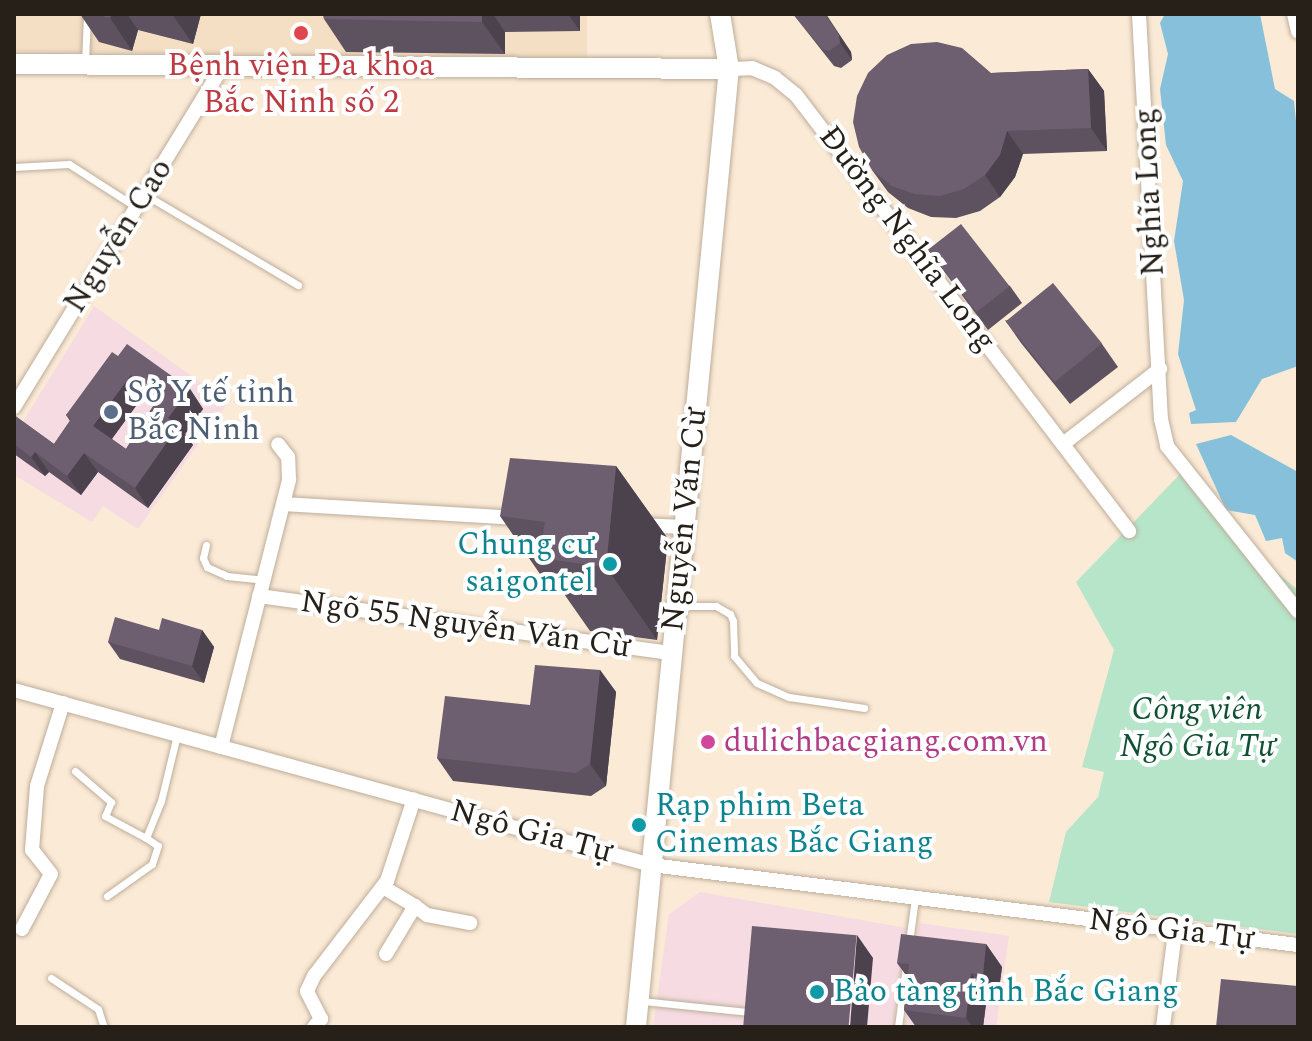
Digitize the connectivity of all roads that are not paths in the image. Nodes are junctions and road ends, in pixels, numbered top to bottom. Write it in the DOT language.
graph roads {
  1 [pos="87,14"];
  2 [pos="720,14"];
  3 [pos="1139,14"];
  4 [pos="1294,14"];
  5 [pos="1298,32"];
  6 [pos="14,64"];
  7 [pos="84,65"];
  8 [pos="223,66"];
  9 [pos="729,69"];
  10 [pos="14,167"];
  11 [pos="140,200"];
  12 [pos="298,285"];
  13 [pos="1160,369"];
  14 [pos="14,407"];
  15 [pos="278,444"];
  16 [pos="1063,444"];
  17 [pos="283,504"];
  18 [pos="533,519"];
  19 [pos="624,524"];
  20 [pos="684,527"];
  21 [pos="1129,531"];
  22 [pos="206,545"];
  23 [pos="263,580"];
  24 [pos="259,596"];
  25 [pos="676,606"];
  26 [pos="1298,611"];
  27 [pos="672,653"];
  28 [pos="14,690"];
  29 [pos="63,703"];
  30 [pos="864,708"];
  31 [pos="177,735"];
  32 [pos="221,747"];
  33 [pos="75,771"];
  34 [pos="414,799"];
  35 [pos="146,838"];
  36 [pos="651,865"];
  37 [pos="383,887"];
  38 [pos="107,896"];
  39 [pos="915,898"];
  40 [pos="415,906"];
  41 [pos="470,923"];
  42 [pos="22,929"];
  43 [pos="1175,932"];
  44 [pos="1298,945"];
  45 [pos="386,954"];
  46 [pos="51,978"];
  47 [pos="638,1001"];
  48 [pos="748,1012"];
  49 [pos="104,1027"];
  50 [pos="314,1027"];
  51 [pos="636,1027"];
  52 [pos="898,1027"];
  53 [pos="1163,1027"];
  1 -- 7 [label="lane"];
  2 -- 9 [label="street, Nguyễn Văn Cừ"];
  3 -- 13 [label="street, Nghĩa Long"];
  4 -- 5 [label="street"];
  6 -- 7 [label="street"];
  7 -- 8 [label="street"];
  8 -- 9 [label="street"];
  8 -- 11 [label="street, Nguyễn Cao"];
  9 -- 16 [label="street, Đường Nghĩa Long"];
  9 -- 20 [label="street, Nguyễn Văn Cừ"];
  10 -- 11 [label="lane"];
  11 -- 12 [label="lane"];
  11 -- 14 [label="street, Nguyễn Cao"];
  13 -- 16 [label="street"];
  13 -- 26 [label="street, Nghĩa Long"];
  15 -- 17 [label="street"];
  16 -- 21 [label="street, Đường Nghĩa Long"];
  17 -- 18 [label="street"];
  17 -- 23 [label="street"];
  19 -- 20 [label="street"];
  20 -- 25 [label="street, Nguyễn Văn Cừ"];
  22 -- 23 [label="lane"];
  23 -- 24 [label="street"];
  24 -- 27 [label="street, Ngõ 55 Nguyễn Văn Cừ"];
  24 -- 32 [label="street"];
  25 -- 27 [label="street, Nguyễn Văn Cừ"];
  25 -- 30 [label="lane"];
  27 -- 36 [label="street, Nguyễn Văn Cừ"];
  28 -- 29 [label="street, Ngô Gia Tự"];
  29 -- 31 [label="street, Ngô Gia Tự"];
  29 -- 42 [label="street"];
  31 -- 32 [label="street, Ngô Gia Tự"];
  31 -- 35 [label="lane"];
  32 -- 34 [label="street, Ngô Gia Tự"];
  33 -- 35 [label="lane"];
  34 -- 36 [label="street, Ngô Gia Tự"];
  34 -- 37 [label="street"];
  35 -- 38 [label="lane"];
  36 -- 39 [label="street, Ngô Gia Tự"];
  36 -- 47 [label="street, Nguyễn Văn Cừ"];
  37 -- 40 [label="street"];
  37 -- 50 [label="street"];
  39 -- 43 [label="street, Ngô Gia Tự"];
  39 -- 52 [label="lane"];
  40 -- 41 [label="street"];
  40 -- 45 [label="street"];
  43 -- 44 [label="street, Ngô Gia Tự"];
  43 -- 53 [label="street"];
  46 -- 49 [label="lane"];
  47 -- 48 [label="lane"];
  47 -- 51 [label="street, Nguyễn Văn Cừ"];
}
